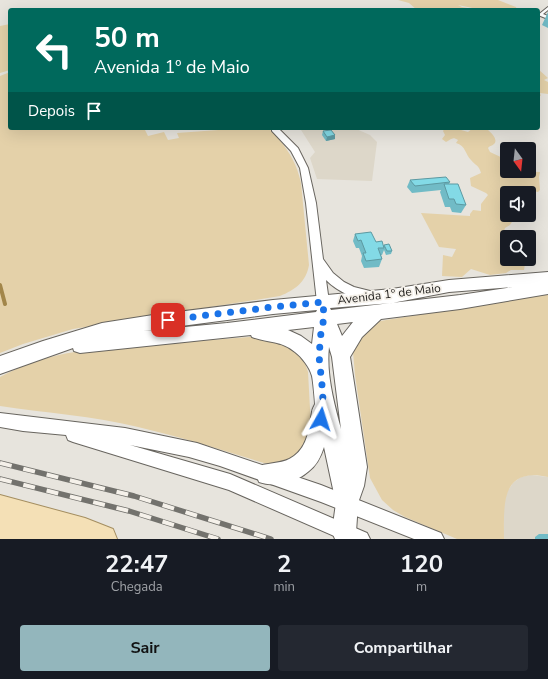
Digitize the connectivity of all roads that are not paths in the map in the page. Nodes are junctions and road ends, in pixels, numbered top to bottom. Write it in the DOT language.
graph roads {
  1 [pos="547,9"];
  2 [pos="548,18"];
  3 [pos="276,130"];
  4 [pos="318,258"];
  5 [pos="548,278"];
  6 [pos="548,288"];
  7 [pos="392,296"];
  8 [pos="323,310"];
  9 [pos="378,311"];
  10 [pos="227,332"];
  11 [pos="43,349"];
  12 [pos="341,357"];
  13 [pos="0,365"];
  14 [pos="322,386"];
  15 [pos="0,420"];
  16 [pos="16,423"];
  17 [pos="267,474"];
  18 [pos="347,504"];
  19 [pos="0,508"];
  20 [pos="0,531"];
  21 [pos="94,535"];
  22 [pos="352,536"];
  23 [pos="436,539"];
  1 -- 2 [label="street"];
  3 -- 4 [label="street"];
  4 -- 7 [label="street"];
  4 -- 8 [label="street"];
  5 -- 7 [label="main road, Avenida 1º de Maio"];
  6 -- 9 [label="main road, Avenida 1º de Maio"];
  7 -- 8 [label="main road, Avenida 1º de Maio"];
  8 -- 9 [label="main road, Avenida 1º de Maio"];
  8 -- 10 [label="main road, Avenida 1º de Maio"];
  8 -- 11 [label="main road, Avenida 1º de Maio"];
  8 -- 12 [label="main road"];
  8 -- 14 [label="main road"];
  9 -- 12 [label="main road"];
  10 -- 11 [label="main road, Avenida 1º de Maio"];
  10 -- 14 [label="main road"];
  11 -- 13 [label="main road, Avenida 1º de Maio"];
  12 -- 18 [label="main road"];
  14 -- 17 [label="main road"];
  14 -- 18 [label="main road"];
  15 -- 16 [label="street"];
  16 -- 17 [label="street"];
  16 -- 22 [label="street"];
  17 -- 18 [label="street"];
  18 -- 22 [label="main road"];
  18 -- 23 [label="street"];
  19 -- 21 [label="main road"];
  20 -- 21 [label="main road"];
}
